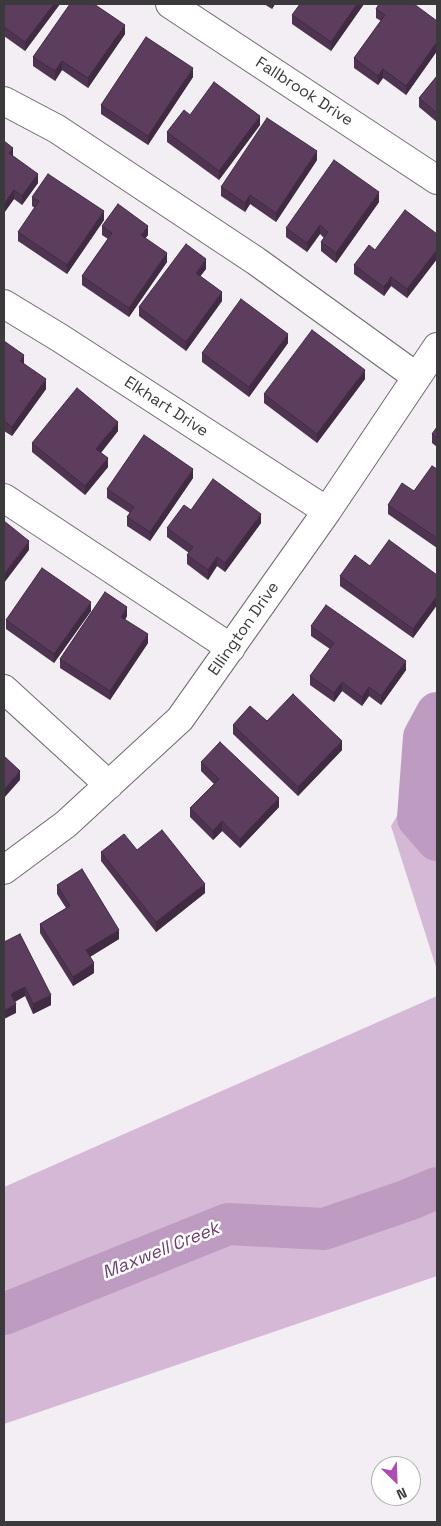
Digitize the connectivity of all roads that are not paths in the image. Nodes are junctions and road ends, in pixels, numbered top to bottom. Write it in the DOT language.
graph roads {
  1 [pos="170,4"];
  2 [pos="4,101"];
  3 [pos="437,180"];
  4 [pos="4,304"];
  5 [pos="437,347"];
  6 [pos="417,377"];
  7 [pos="4,498"];
  8 [pos="327,512"];
  9 [pos="231,648"];
  10 [pos="4,689"];
  11 [pos="108,785"];
  12 [pos="4,870"];
  1 -- 3 [label="street, Fallbrook Drive"];
  2 -- 6 [label="street"];
  4 -- 8 [label="street, Elkhart Drive"];
  5 -- 6 [label="street, Ellington Drive"];
  6 -- 8 [label="street, Ellington Drive"];
  7 -- 9 [label="street"];
  8 -- 9 [label="street, Ellington Drive"];
  9 -- 11 [label="street, Ellington Drive"];
  10 -- 11 [label="street"];
  11 -- 12 [label="street, Ellington Drive"];
}
